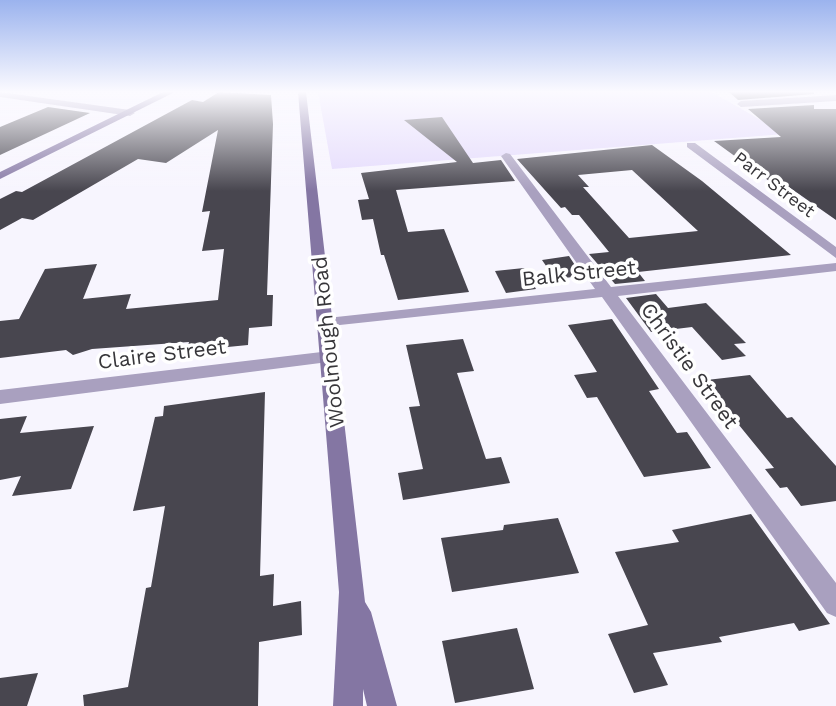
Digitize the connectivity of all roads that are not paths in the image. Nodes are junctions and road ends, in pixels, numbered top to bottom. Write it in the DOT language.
graph roads {
  1 [pos="105,125"];
  2 [pos="306,125"];
  3 [pos="691,145"];
  4 [pos="506,156"];
  5 [pos="0,176"];
  6 [pos="836,254"];
  7 [pos="836,267"];
  8 [pos="607,293"];
  9 [pos="327,323"];
  10 [pos="330,357"];
  11 [pos="0,397"];
  12 [pos="352,592"];
  13 [pos="836,604"];
  14 [pos="348,706"];
  15 [pos="382,706"];
  1 -- 5 [label="street"];
  2 -- 9 [label="street, Woolnough Road"];
  3 -- 6 [label="street, Parr Street"];
  4 -- 8 [label="street, Christie Street"];
  7 -- 8 [label="street, Balk Street"];
  8 -- 9 [label="street, Balk Street"];
  8 -- 13 [label="street, Christie Street"];
  9 -- 10 [label="street, Woolnough Road"];
  10 -- 11 [label="street, Claire Street"];
  10 -- 12 [label="street, Woolnough Road"];
  12 -- 14 [label="street, Woolnough Road"];
  12 -- 15 [label="street, Woolnough Road"];
}
